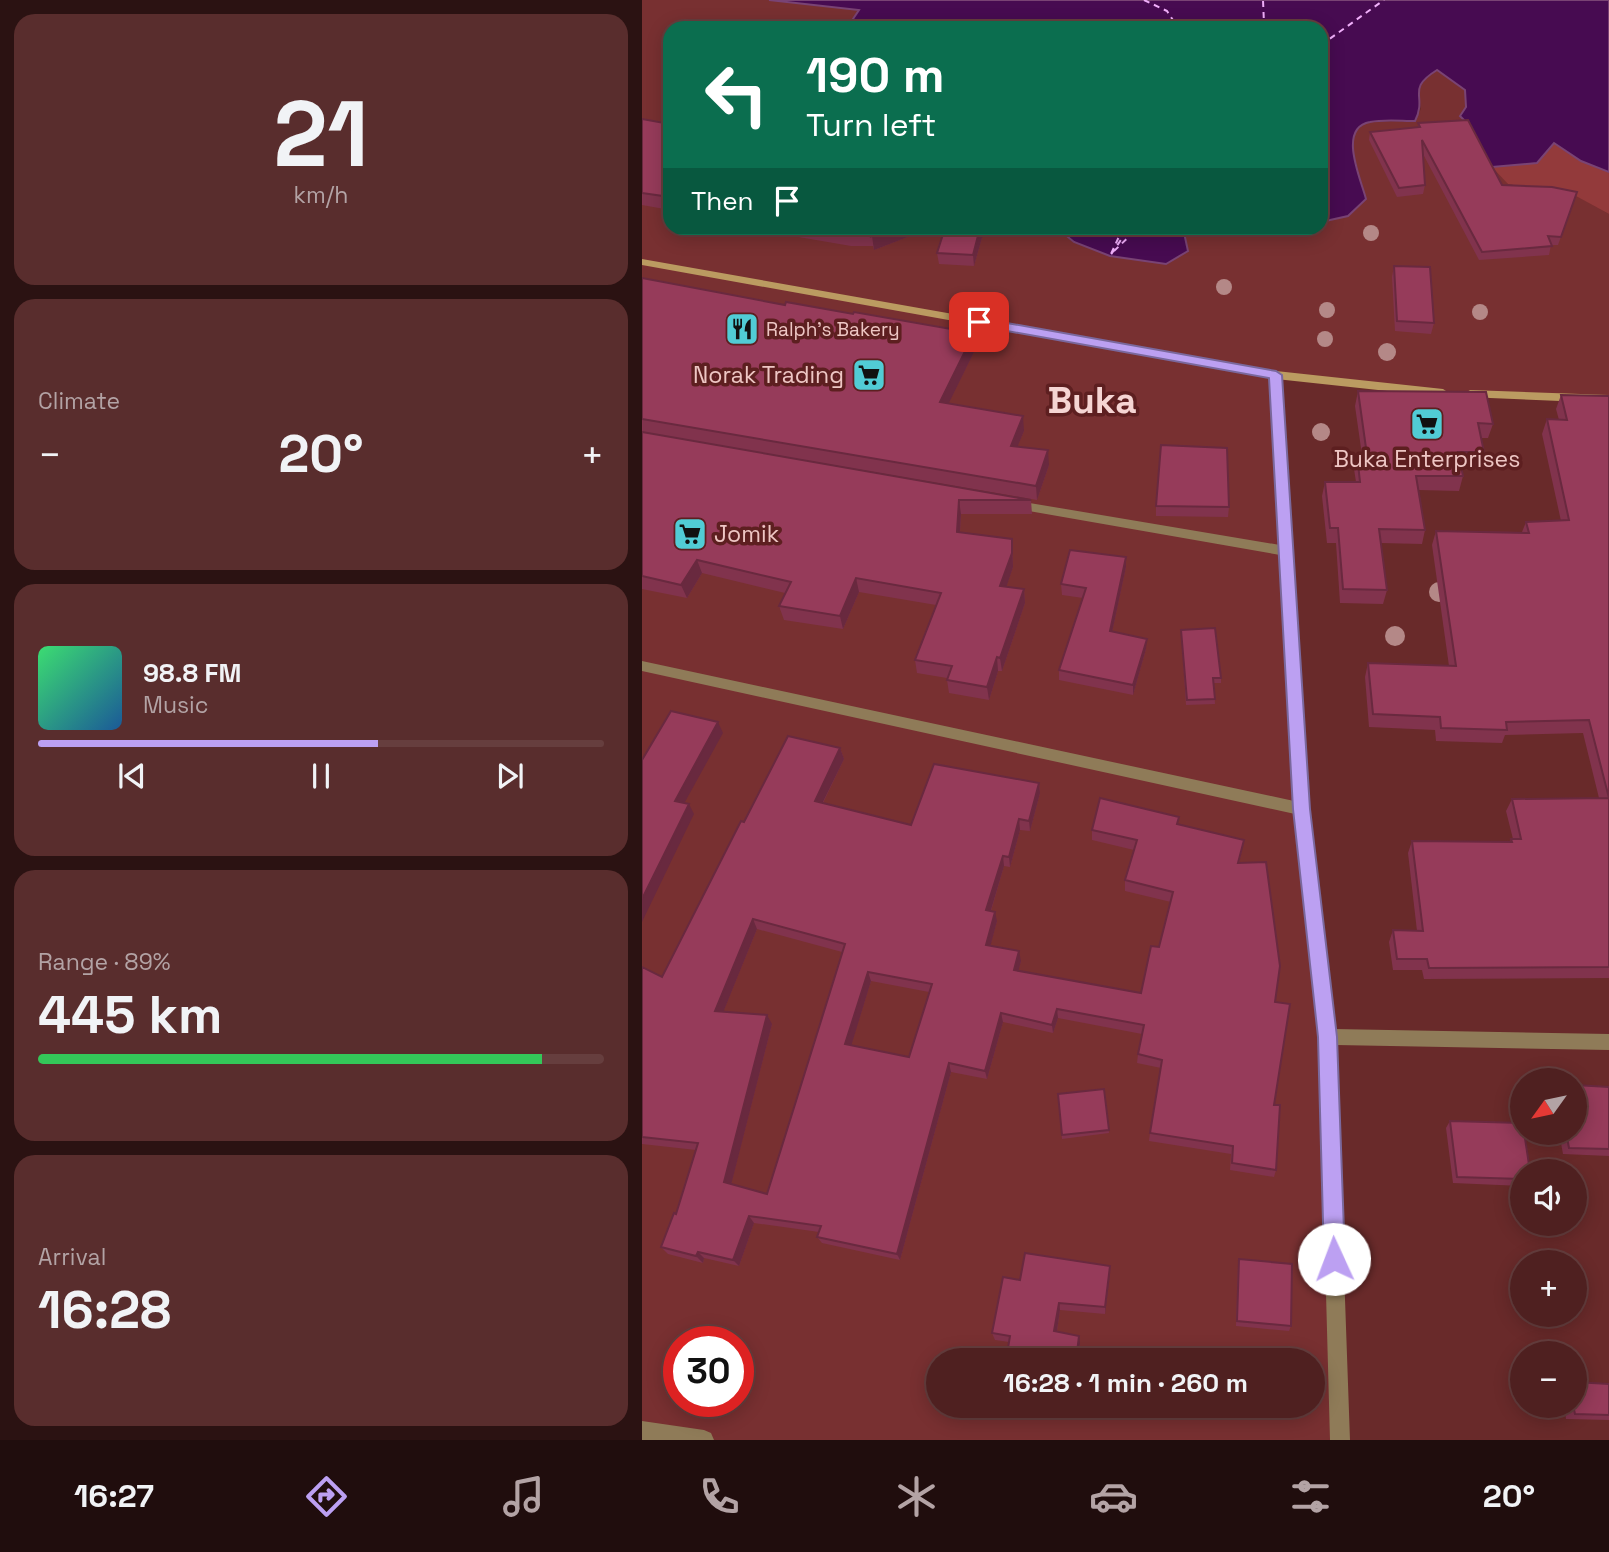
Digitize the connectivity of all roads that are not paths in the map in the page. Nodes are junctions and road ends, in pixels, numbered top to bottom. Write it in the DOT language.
graph roads {
  1 [pos="642,262"];
  2 [pos="1276,375"];
  3 [pos="1609,399"];
  4 [pos="997,502"];
  5 [pos="1286,551"];
  6 [pos="642,666"];
  7 [pos="1302,809"];
  8 [pos="1327,1037"];
  9 [pos="1609,1042"];
  10 [pos="642,1431"];
  11 [pos="704,1440"];
  12 [pos="1340,1440"];
  1 -- 2 [label="main road"];
  2 -- 3 [label="main road"];
  2 -- 5 [label="street"];
  4 -- 5 [label="street"];
  5 -- 7 [label="street"];
  6 -- 7 [label="street"];
  7 -- 8 [label="street"];
  8 -- 9 [label="street"];
  8 -- 12 [label="street"];
  10 -- 11 [label="street"];
}
